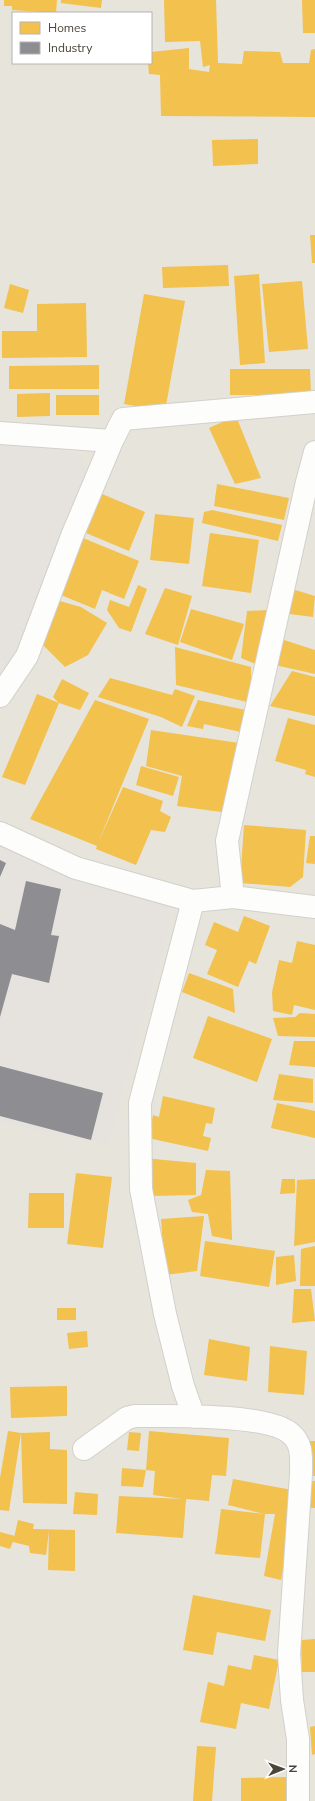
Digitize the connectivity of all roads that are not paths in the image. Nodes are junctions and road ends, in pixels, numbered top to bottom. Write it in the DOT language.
graph roads {
  1 [pos="315,402"];
  2 [pos="0,433"];
  3 [pos="112,441"];
  4 [pos="315,452"];
  5 [pos="0,696"];
  6 [pos="0,833"];
  7 [pos="233,897"];
  8 [pos="193,901"];
  9 [pos="315,907"];
  10 [pos="194,1416"];
  11 [pos="84,1449"];
  12 [pos="298,1801"];
  1 -- 3 [label="street"];
  2 -- 3 [label="street"];
  3 -- 5 [label="street"];
  4 -- 7 [label="street"];
  6 -- 8 [label="street"];
  7 -- 8 [label="street"];
  7 -- 9 [label="street"];
  8 -- 10 [label="street"];
  10 -- 11 [label="street"];
  10 -- 12 [label="street"];
}
